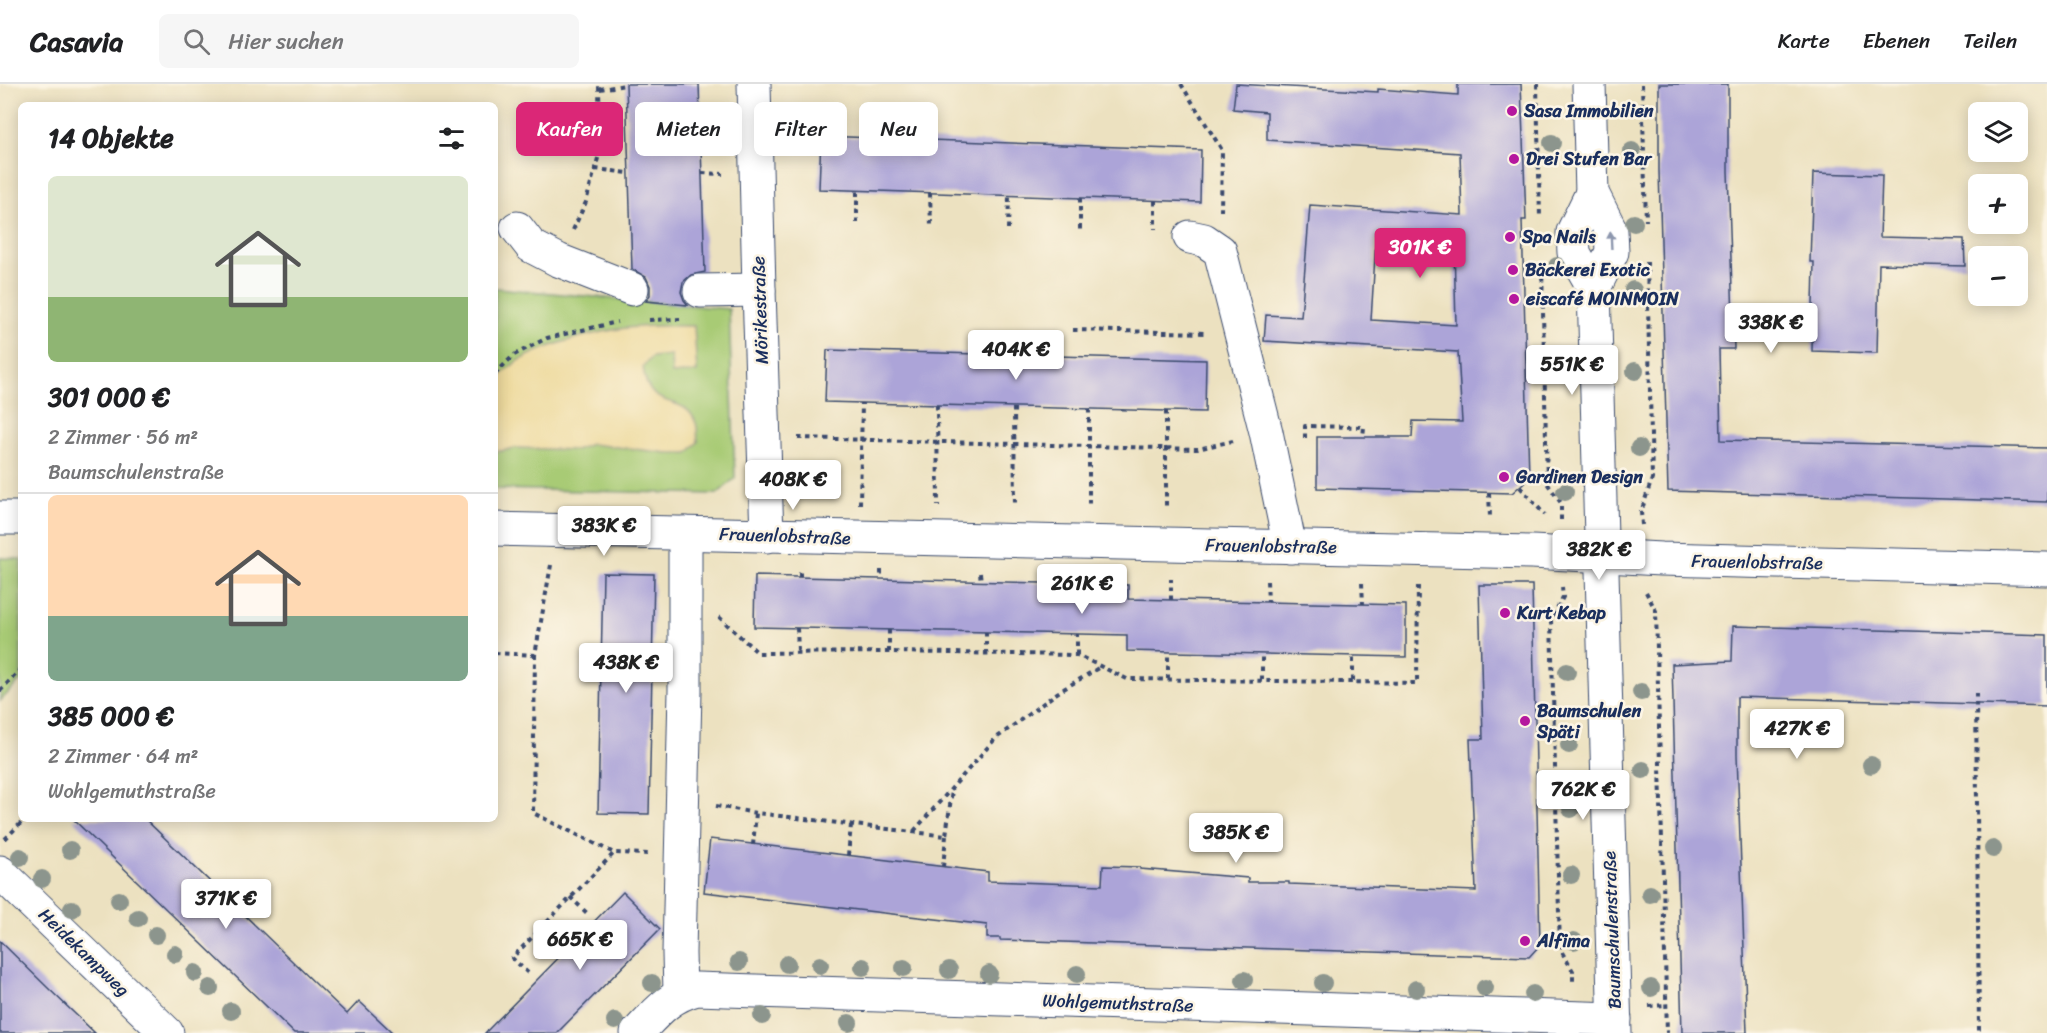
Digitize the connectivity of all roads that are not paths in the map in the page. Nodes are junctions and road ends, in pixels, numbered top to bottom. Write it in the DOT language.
graph roads {
  1 [pos="754,84"];
  2 [pos="1589,84"];
  3 [pos="517,228"];
  4 [pos="1190,237"];
  5 [pos="759,290"];
  6 [pos="692,305"];
  7 [pos="632,310"];
  8 [pos="0,518"];
  9 [pos="18,518"];
  10 [pos="498,529"];
  11 [pos="685,533"];
  12 [pos="768,536"];
  13 [pos="1290,546"];
  14 [pos="1601,556"];
  15 [pos="2047,569"];
  16 [pos="0,872"];
  17 [pos="680,993"];
  18 [pos="1615,1026"];
  19 [pos="167,1033"];
  20 [pos="637,1033"];
  1 -- 5 [label="street, Mörikestraße"];
  2 -- 14 [label="street, Baumschulenstraße"];
  3 -- 7 [label="street"];
  4 -- 13 [label="street"];
  5 -- 6 [label="street"];
  5 -- 12 [label="street, Mörikestraße"];
  8 -- 9 [label="street"];
  10 -- 11 [label="street, Frauenlobstraße"];
  11 -- 12 [label="street, Frauenlobstraße"];
  11 -- 17 [label="street"];
  12 -- 13 [label="street, Frauenlobstraße"];
  13 -- 14 [label="street, Frauenlobstraße"];
  14 -- 15 [label="street, Frauenlobstraße"];
  14 -- 18 [label="street, Baumschulenstraße"];
  16 -- 19 [label="street, Heidekampweg"];
  17 -- 18 [label="street, Wohlgemuthstraße"];
  17 -- 20 [label="street"];
}
